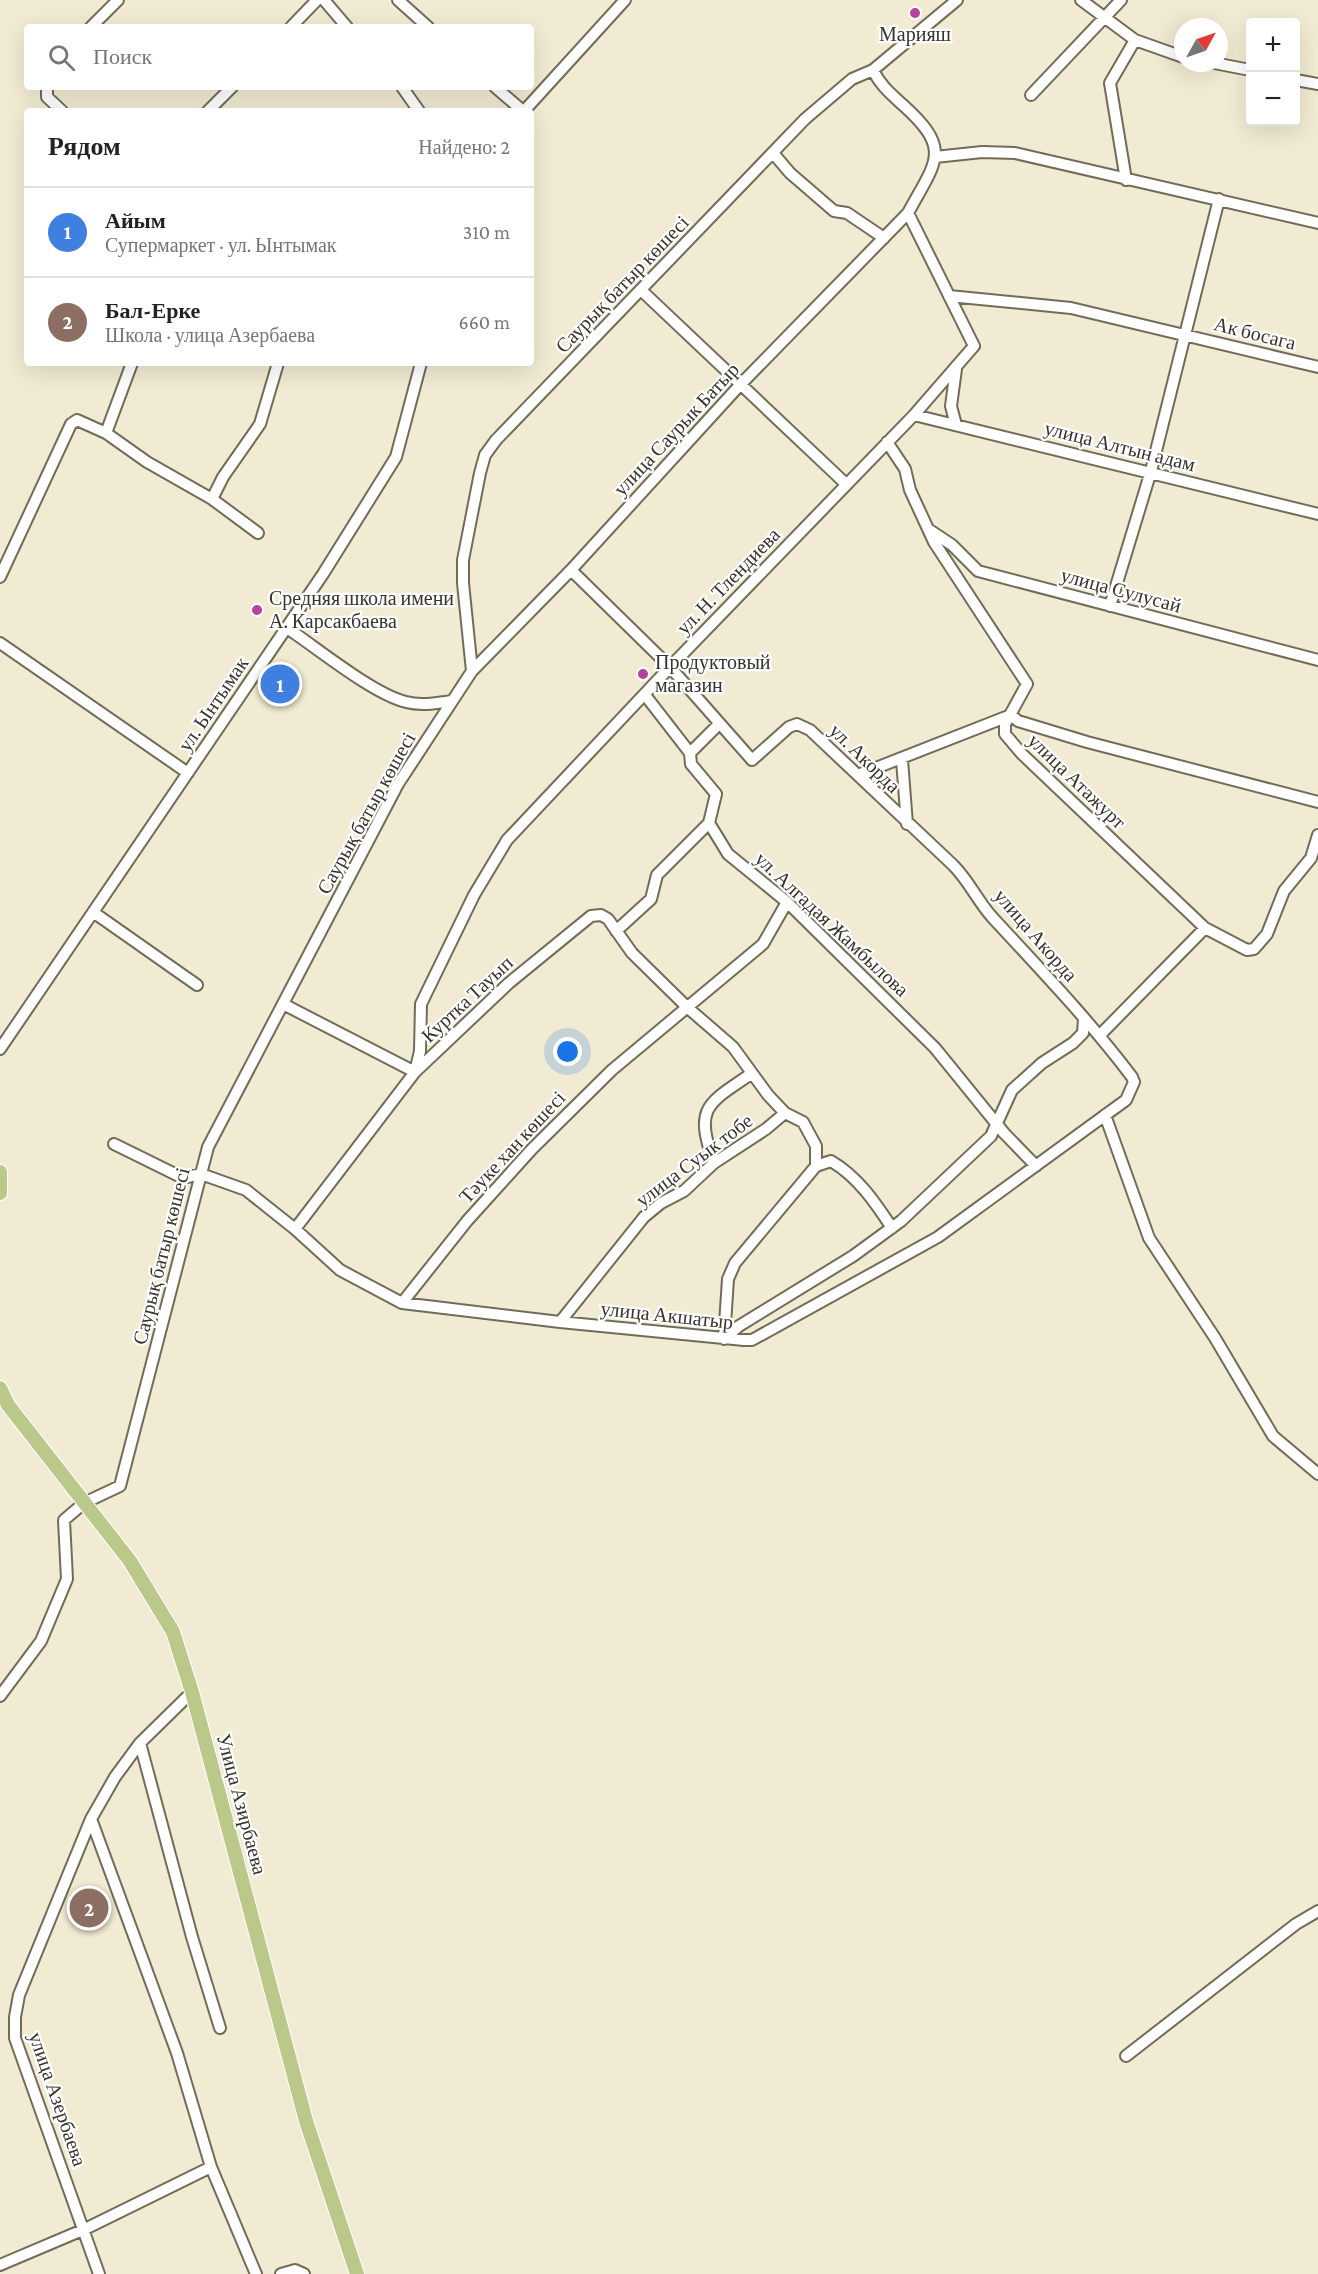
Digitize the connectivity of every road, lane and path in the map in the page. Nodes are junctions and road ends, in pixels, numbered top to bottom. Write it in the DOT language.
graph roads {
  1 [pos="118,0"];
  2 [pos="317,0"];
  3 [pos="324,0"];
  4 [pos="399,0"];
  5 [pos="625,0"];
  6 [pos="957,0"];
  7 [pos="1081,0"];
  8 [pos="1121,0"];
  9 [pos="1104,17"];
  10 [pos="94,24"];
  11 [pos="294,24"];
  12 [pos="344,24"];
  13 [pos="425,24"];
  14 [pos="1135,40"];
  15 [pos="1174,54"];
  16 [pos="1228,66"];
  17 [pos="1246,69"];
  18 [pos="873,70"];
  19 [pos="1300,81"];
  20 [pos="1318,84"];
  21 [pos="47,90"];
  22 [pos="229,90"];
  23 [pos="404,90"];
  24 [pos="498,90"];
  25 [pos="1031,95"];
  26 [pos="59,108"];
  27 [pos="214,108"];
  28 [pos="417,108"];
  29 [pos="520,108"];
  30 [pos="526,108"];
  31 [pos="773,153"];
  32 [pos="935,157"];
  33 [pos="1126,180"];
  34 [pos="1219,199"];
  35 [pos="908,213"];
  36 [pos="1318,223"];
  37 [pos="884,238"];
  38 [pos="642,291"];
  39 [pos="949,296"];
  40 [pos="1184,334"];
  41 [pos="957,365"];
  42 [pos="131,366"];
  43 [pos="277,366"];
  44 [pos="420,366"];
  45 [pos="1318,367"];
  46 [pos="740,385"];
  47 [pos="914,415"];
  48 [pos="956,425"];
  49 [pos="106,433"];
  50 [pos="887,442"];
  51 [pos="1151,471"];
  52 [pos="846,484"];
  53 [pos="212,499"];
  54 [pos="1318,514"];
  55 [pos="928,530"];
  56 [pos="258,533"];
  57 [pos="571,570"];
  58 [pos="0,577"];
  59 [pos="1110,606"];
  60 [pos="287,628"];
  61 [pos="0,643"];
  62 [pos="1318,660"];
  63 [pos="670,667"];
  64 [pos="472,671"];
  65 [pos="645,695"];
  66 [pos="452,700"];
  67 [pos="1011,715"];
  68 [pos="720,724"];
  69 [pos="690,753"];
  70 [pos="902,760"];
  71 [pos="188,773"];
  72 [pos="858,775"];
  73 [pos="1318,802"];
  74 [pos="709,823"];
  75 [pos="907,824"];
  76 [pos="1318,835"];
  77 [pos="787,902"];
  78 [pos="93,912"];
  79 [pos="1205,928"];
  80 [pos="616,931"];
  81 [pos="197,985"];
  82 [pos="283,1004"];
  83 [pos="688,1008"];
  84 [pos="1084,1018"];
  85 [pos="1101,1035"];
  86 [pos="0,1049"];
  87 [pos="415,1072"];
  88 [pos="752,1074"];
  89 [pos="1132,1077"];
  90 [pos="785,1113"];
  91 [pos="1105,1115"];
  92 [pos="997,1124"];
  93 [pos="114,1144"];
  94 [pos="714,1163"];
  95 [pos="816,1166"];
  96 [pos="1036,1166"];
  97 [pos="0,1172"];
  98 [pos="201,1174"];
  99 [pos="0,1193"];
  100 [pos="892,1228"];
  101 [pos="295,1229"];
  102 [pos="402,1303"];
  103 [pos="560,1322"];
  104 [pos="724,1339"];
  105 [pos="0,1388"];
  106 [pos="1318,1474"];
  107 [pos="84,1503"];
  108 [pos="192,1692"];
  109 [pos="0,1695"];
  110 [pos="140,1743"];
  111 [pos="91,1819"];
  112 [pos="1318,1911"];
  113 [pos="220,2028"];
  114 [pos="1126,2056"];
  115 [pos="211,2167"];
  116 [pos="85,2229"];
  117 [pos="0,2265"];
  118 [pos="99,2274"];
  119 [pos="256,2274"];
  120 [pos="281,2274"];
  121 [pos="304,2274"];
  122 [pos="357,2274"];
  1 -- 10 [label="street"];
  2 -- 11 [label="street"];
  3 -- 12 [label="street"];
  4 -- 13 [label="street"];
  5 -- 30 [label="street"];
  6 -- 18 [label="street, Саурық батыр көшесі"];
  7 -- 9 [label="street"];
  8 -- 9 [label="street"];
  9 -- 14 [label="street"];
  9 -- 25 [label="street"];
  14 -- 15 [label="street"];
  14 -- 33 [label="street"];
  16 -- 17 [label="street"];
  18 -- 31 [label="street, Саурық батыр көшесі"];
  18 -- 32 [label="street"];
  19 -- 20 [label="street"];
  21 -- 26 [label="street"];
  22 -- 27 [label="street"];
  23 -- 28 [label="street"];
  24 -- 29 [label="street"];
  31 -- 37 [label="street"];
  31 -- 38 [label="street, Саурық батыр көшесі"];
  32 -- 33 [label="street"];
  32 -- 35 [label="street, улица Саурык Батыр"];
  33 -- 34 [label="street"];
  34 -- 36 [label="street"];
  34 -- 40 [label="street"];
  35 -- 37 [label="street, улица Саурык Батыр"];
  35 -- 39 [label="street"];
  37 -- 46 [label="street, улица Саурык Батыр"];
  38 -- 46 [label="street"];
  38 -- 64 [label="street, Саурық батыр көшесі"];
  39 -- 40 [label="street, Ак босага"];
  39 -- 41 [label="street, ул. Н. Тлендиева"];
  40 -- 45 [label="street, Ак босага"];
  40 -- 51 [label="street"];
  41 -- 47 [label="street, ул. Н. Тлендиева"];
  41 -- 48 [label="street"];
  42 -- 49 [label="street"];
  43 -- 53 [label="street"];
  44 -- 60 [label="street, ул. Ынтымак"];
  46 -- 52 [label="street"];
  46 -- 57 [label="street, улица Саурык Батыр"];
  47 -- 48 [label="street, улица Алтын адам"];
  47 -- 50 [label="street, ул. Н. Тлендиева"];
  48 -- 51 [label="street, улица Алтын адам"];
  49 -- 53 [label="street"];
  49 -- 58 [label="street"];
  50 -- 52 [label="street, ул. Н. Тлендиева"];
  50 -- 55 [label="street, улица Атажурт"];
  51 -- 54 [label="street, улица Алтын адам"];
  51 -- 59 [label="street"];
  52 -- 63 [label="street, ул. Н. Тлендиева"];
  53 -- 56 [label="street"];
  55 -- 59 [label="street, улица Сулусай"];
  55 -- 67 [label="street, улица Атажурт"];
  57 -- 63 [label="street, ул. Акорда"];
  57 -- 64 [label="street, улица Саурык Батыр"];
  59 -- 62 [label="street, улица Сулусай"];
  60 -- 66 [label="street"];
  60 -- 71 [label="street, ул. Ынтымак"];
  61 -- 71 [label="street"];
  63 -- 65 [label="street, ул. Н. Тлендиева"];
  63 -- 68 [label="street, ул. Акорда"];
  64 -- 66 [label="street, Саурық батыр көшесі"];
  65 -- 69 [label="street"];
  65 -- 87 [label="street, ул. Н. Тлендиева"];
  66 -- 82 [label="street, Саурық батыр көшесі"];
  67 -- 70 [label="street"];
  67 -- 73 [label="street"];
  67 -- 79 [label="street, улица Атажурт"];
  68 -- 69 [label="street"];
  68 -- 72 [label="street, ул. Акорда"];
  69 -- 74 [label="street"];
  70 -- 72 [label="street"];
  70 -- 75 [label="street"];
  71 -- 78 [label="street, ул. Ынтымак"];
  72 -- 75 [label="street, ул. Акорда"];
  74 -- 77 [label="street, ул. Алгадая Жамбылова"];
  74 -- 80 [label="street"];
  75 -- 84 [label="street, улица Акорда"];
  76 -- 79 [label="street, улица Атажурт"];
  77 -- 83 [label="street, Тәуке хан көшесі"];
  77 -- 92 [label="street, ул. Алгадая Жамбылова"];
  78 -- 81 [label="street"];
  78 -- 86 [label="street, ул. Ынтымак"];
  79 -- 85 [label="street"];
  80 -- 83 [label="street, Куртка Тауып"];
  80 -- 87 [label="street, Куртка Тауып"];
  82 -- 87 [label="street"];
  82 -- 98 [label="street, Саурық батыр көшесі"];
  83 -- 88 [label="street, Куртка Тауып"];
  83 -- 102 [label="street, Тәуке хан көшесі"];
  84 -- 85 [label="street, улица Акорда"];
  84 -- 92 [label="street"];
  85 -- 89 [label="street, улица Акорда"];
  87 -- 101 [label="street, Куртка Тауып"];
  88 -- 90 [label="street, Куртка Тауып"];
  88 -- 94 [label="street"];
  89 -- 91 [label="street, улица Акшатыр"];
  90 -- 94 [label="street, улица Суык тобе"];
  90 -- 95 [label="street, Куртка Тауып"];
  91 -- 96 [label="street, улица Акшатыр"];
  91 -- 106 [label="street"];
  92 -- 96 [label="street, ул. Алгадая Жамбылова"];
  92 -- 100 [label="street"];
  93 -- 98 [label="street, улица Акшатыр"];
  94 -- 103 [label="street, улица Суык тобе"];
  95 -- 100 [label="street"];
  95 -- 104 [label="street"];
  96 -- 104 [label="street, улица Акшатыр"];
  97 -- 99 [label="main road"];
  98 -- 101 [label="street, улица Акшатыр"];
  98 -- 107 [label="street, Саурық батыр көшесі"];
  100 -- 104 [label="street"];
  101 -- 102 [label="street, улица Акшатыр"];
  102 -- 103 [label="street, улица Акшатыр"];
  103 -- 104 [label="street, улица Акшатыр"];
  105 -- 107 [label="main road, Улица Азирбаева"];
  107 -- 108 [label="main road, Улица Азирбаева"];
  107 -- 109 [label="street, Саурық батыр көшесі"];
  108 -- 110 [label="street, улица Азербаева"];
  108 -- 122 [label="main road, Улица Азирбаева"];
  110 -- 111 [label="street, улица Азербаева"];
  110 -- 113 [label="street"];
  111 -- 115 [label="street"];
  111 -- 116 [label="street, улица Азербаева"];
  112 -- 114 [label="street"];
  115 -- 116 [label="street"];
  115 -- 119 [label="street"];
  116 -- 117 [label="street"];
  116 -- 118 [label="street, улица Азербаева"];
  120 -- 121 [label="street"];
}
